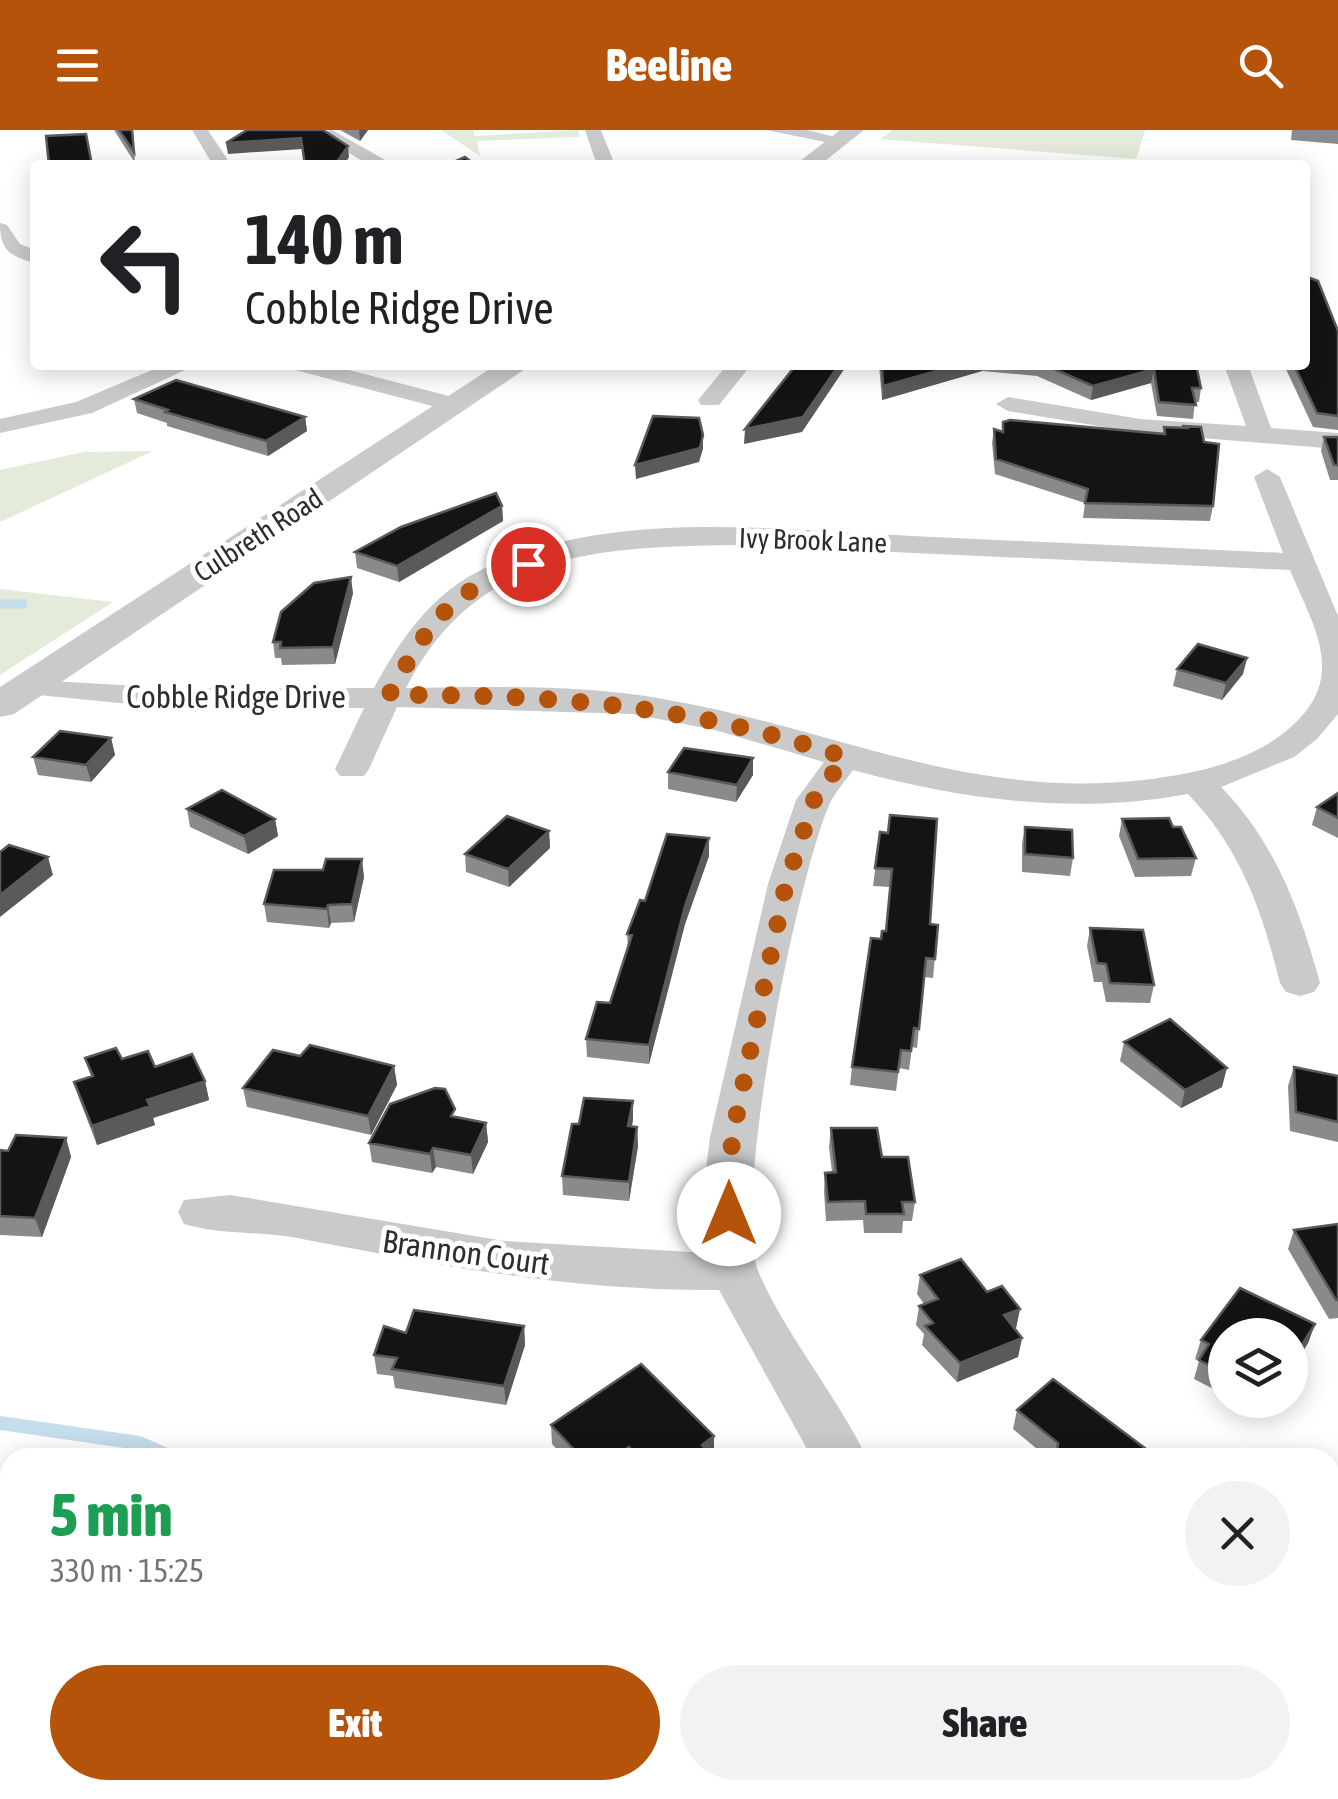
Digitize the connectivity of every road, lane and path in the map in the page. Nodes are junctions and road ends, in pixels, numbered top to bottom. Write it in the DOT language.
graph roads {
  1 [pos="200,130"];
  2 [pos="593,130"];
  3 [pos="774,130"];
  4 [pos="332,135"];
  5 [pos="847,135"];
  6 [pos="219,160"];
  7 [pos="373,160"];
  8 [pos="604,160"];
  9 [pos="813,160"];
  10 [pos="0,230"];
  11 [pos="17,253"];
  12 [pos="172,370"];
  13 [pos="321,370"];
  14 [pos="508,370"];
  15 [pos="735,370"];
  16 [pos="1238,370"];
  17 [pos="710,400"];
  18 [pos="1008,404"];
  19 [pos="454,406"];
  20 [pos="0,426"];
  21 [pos="1262,437"];
  22 [pos="1338,441"];
  23 [pos="1266,477"];
  24 [pos="1300,562"];
  25 [pos="1338,666"];
  26 [pos="389,695"];
  27 [pos="14,696"];
  28 [pos="845,757"];
  29 [pos="352,768"];
  30 [pos="1197,783"];
  31 [pos="1300,982"];
  32 [pos="201,1212"];
  33 [pos="733,1271"];
  34 [pos="834,1448"];
  1 -- 6 [label="street"];
  2 -- 8 [label="street"];
  3 -- 5 [label="street"];
  4 -- 7 [label="street"];
  5 -- 9 [label="street"];
  10 -- 11 [label="street"];
  12 -- 20 [label="street"];
  13 -- 19 [label="street"];
  14 -- 19 [label="street, Culbreth Road"];
  15 -- 17 [label="street"];
  16 -- 21 [label="street"];
  18 -- 21 [label="street"];
  19 -- 27 [label="street, Culbreth Road"];
  21 -- 22 [label="street"];
  23 -- 24 [label="street, Cobble Ridge Drive"];
  24 -- 25 [label="street, Cobble Ridge Drive"];
  24 -- 26 [label="street, Ivy Brook Lane"];
  25 -- 30 [label="street, Cobble Ridge Drive"];
  26 -- 27 [label="street, Cobble Ridge Drive"];
  26 -- 28 [label="street, Cobble Ridge Drive"];
  26 -- 29 [label="street, Ivy Brook Lane"];
  28 -- 30 [label="street, Cobble Ridge Drive"];
  28 -- 33 [label="street"];
  30 -- 31 [label="street"];
  32 -- 33 [label="street, Brannon Court"];
  33 -- 34 [label="street"];
}
